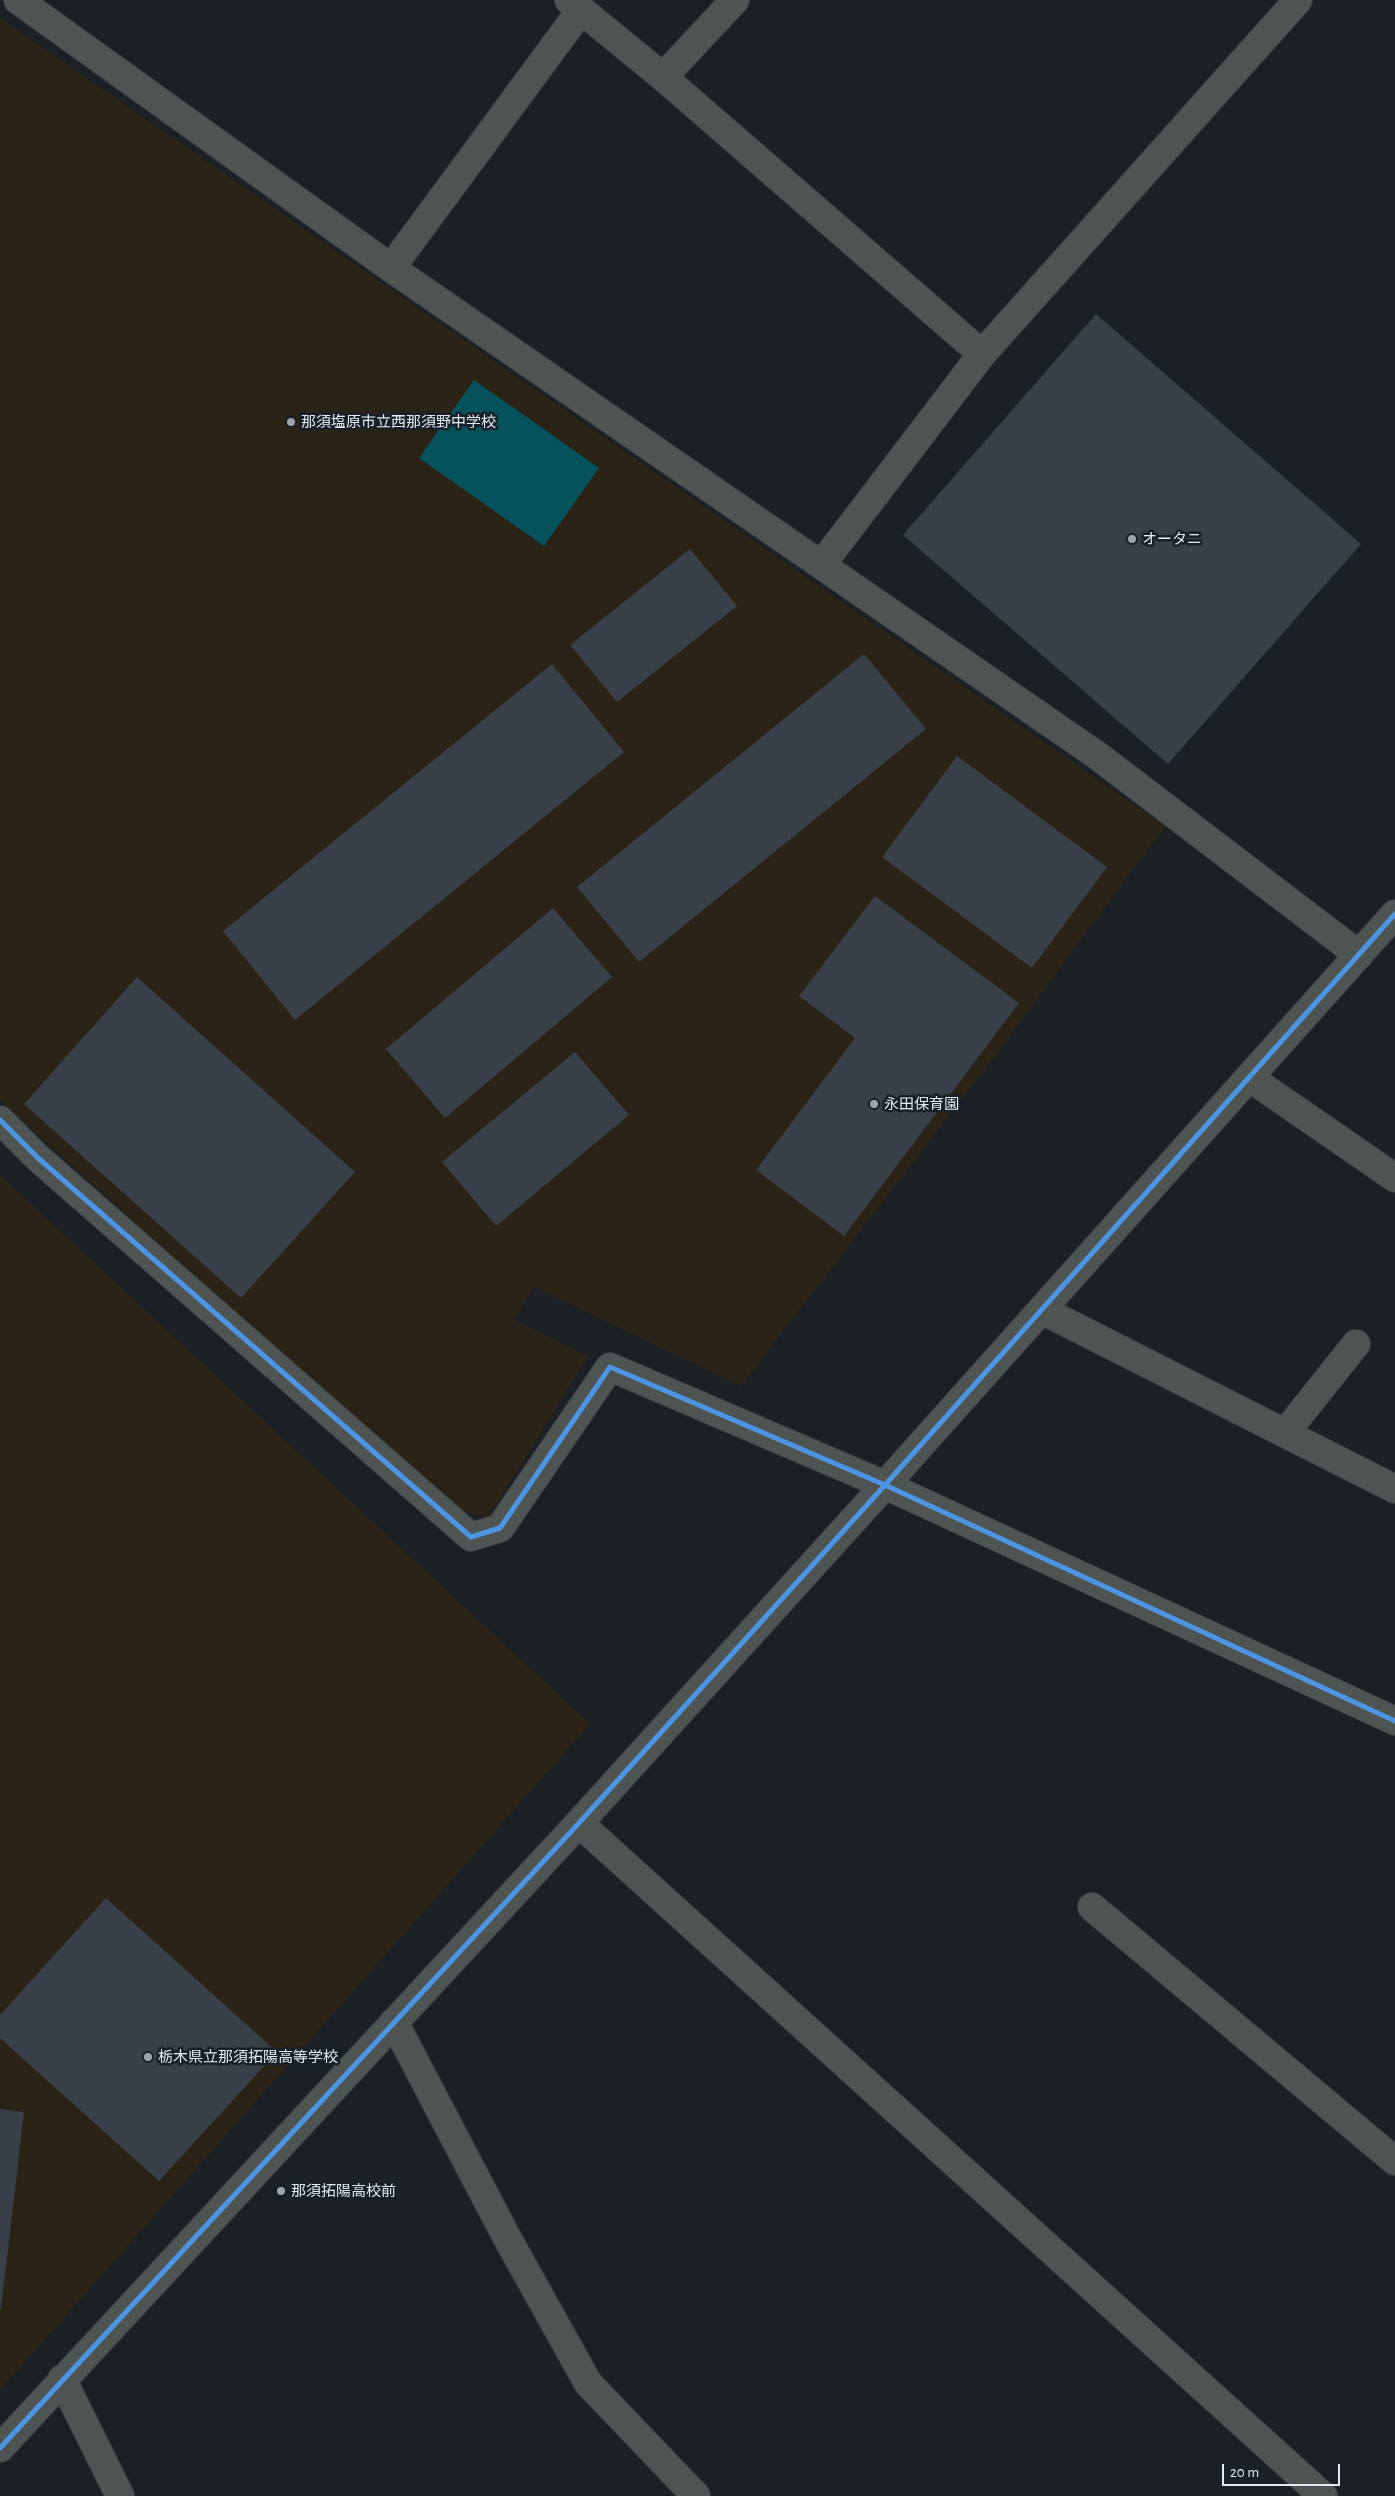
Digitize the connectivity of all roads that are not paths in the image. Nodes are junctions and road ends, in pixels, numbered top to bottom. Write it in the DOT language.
graph roads {
  1 [pos="18,0"];
  2 [pos="735,0"];
  3 [pos="1298,0"];
  4 [pos="575,5"];
  5 [pos="663,77"];
  6 [pos="390,268"];
  7 [pos="982,354"];
  8 [pos="822,564"];
  9 [pos="1395,914"];
  10 [pos="1359,955"];
  11 [pos="1250,1078"];
  12 [pos="0,1120"];
  13 [pos="1395,1178"];
  14 [pos="1042,1310"];
  15 [pos="1356,1344"];
  16 [pos="1285,1433"];
  17 [pos="885,1485"];
  18 [pos="1395,1489"];
  19 [pos="1395,1722"];
  20 [pos="579,1823"];
  21 [pos="1092,1908"];
  22 [pos="394,2022"];
  23 [pos="1395,2161"];
  24 [pos="62,2379"];
  25 [pos="0,2448"];
  26 [pos="120,2496"];
  27 [pos="696,2496"];
  28 [pos="1323,2496"];
  1 -- 6 [label="street"];
  2 -- 5 [label="street"];
  3 -- 7 [label="street"];
  4 -- 5 [label="street"];
  4 -- 6 [label="street"];
  5 -- 7 [label="street"];
  6 -- 8 [label="street"];
  7 -- 8 [label="street"];
  8 -- 10 [label="street"];
  9 -- 10 [label="street"];
  10 -- 11 [label="street"];
  11 -- 13 [label="street"];
  11 -- 14 [label="street"];
  12 -- 17 [label="street"];
  14 -- 16 [label="street"];
  14 -- 17 [label="street"];
  15 -- 16 [label="street"];
  16 -- 18 [label="street"];
  17 -- 19 [label="street"];
  17 -- 20 [label="street"];
  20 -- 22 [label="street"];
  20 -- 28 [label="street"];
  21 -- 23 [label="street"];
  22 -- 24 [label="street"];
  22 -- 27 [label="street"];
  24 -- 25 [label="street"];
  24 -- 26 [label="street"];
}
